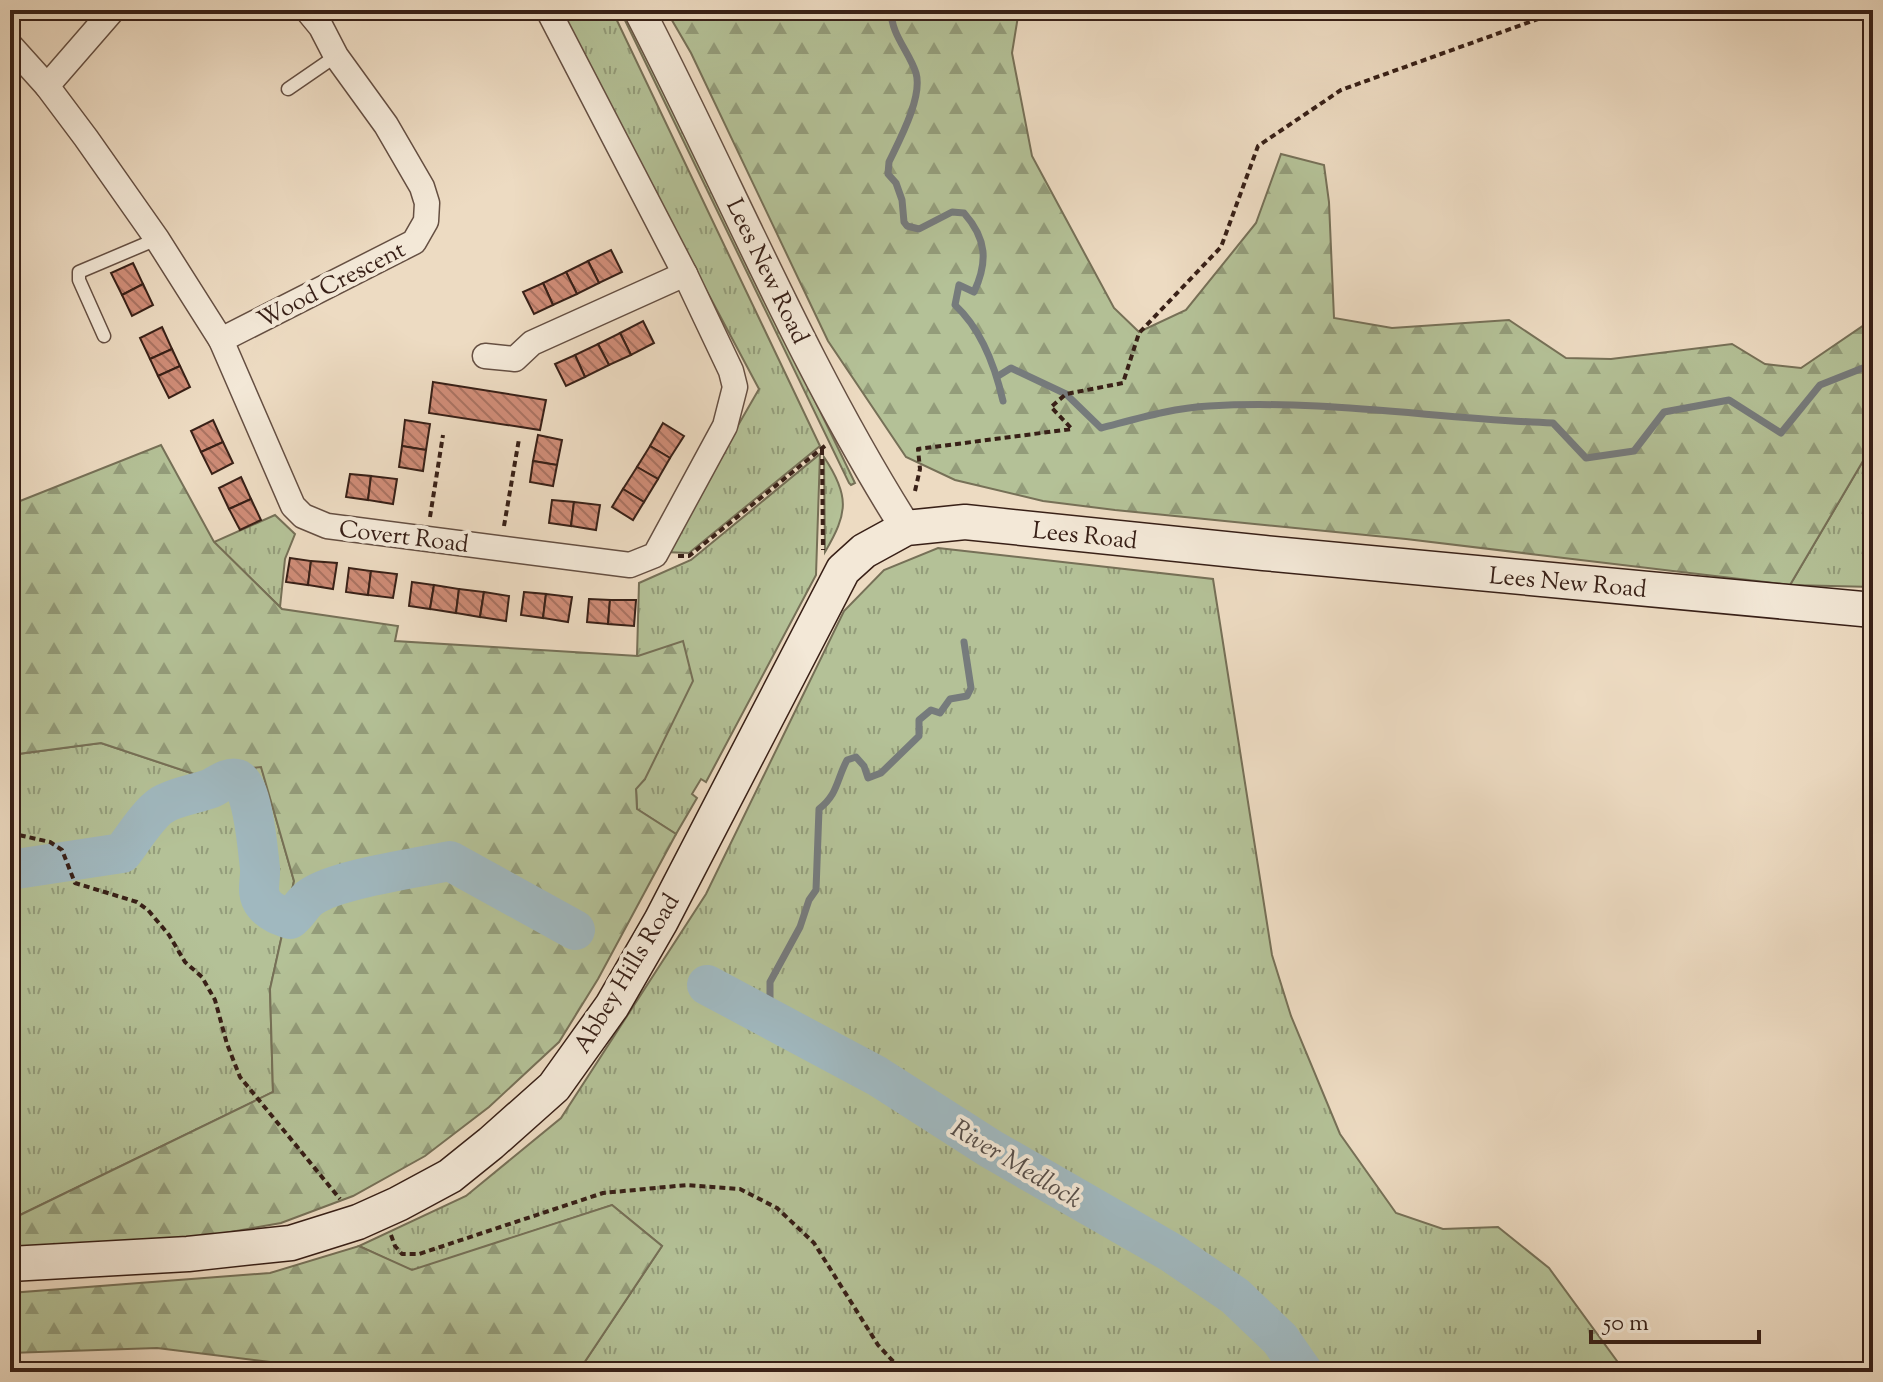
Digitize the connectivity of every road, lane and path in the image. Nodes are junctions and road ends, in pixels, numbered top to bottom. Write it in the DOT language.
graph roads {
  1 [pos="113,10"];
  2 [pos="307,10"];
  3 [pos="548,10"];
  4 [pos="639,10"];
  5 [pos="1563,10"];
  6 [pos="10,45"];
  7 [pos="336,56"];
  8 [pos="47,86"];
  9 [pos="288,89"];
  10 [pos="157,239"];
  11 [pos="685,274"];
  12 [pos="104,336"];
  13 [pos="221,340"];
  14 [pos="485,356"];
  15 [pos="443,435"];
  16 [pos="519,439"];
  17 [pos="906,528"];
  18 [pos="427,539"];
  19 [pos="501,549"];
  20 [pos="1264,553"];
  21 [pos="655,555"];
  22 [pos="823,559"];
  23 [pos="1873,610"];
  24 [pos="10,833"];
  25 [pos="370,1216"];
  26 [pos="10,1264"];
  27 [pos="903,1372"];
  1 -- 8 [label="street"];
  2 -- 7 [label="street, Wood Crescent"];
  3 -- 11 [label="street"];
  4 -- 17 [label="street, Lees New Road"];
  5 -- 17 [label="path"];
  6 -- 8 [label="street, Covert Road"];
  7 -- 9 [label="lane"];
  7 -- 13 [label="street, Wood Crescent"];
  8 -- 10 [label="street, Covert Road"];
  10 -- 12 [label="lane"];
  10 -- 13 [label="street, Covert Road"];
  11 -- 14 [label="street"];
  11 -- 21 [label="street"];
  13 -- 18 [label="street, Covert Road"];
  15 -- 18 [label="path"];
  16 -- 19 [label="path"];
  17 -- 20 [label="main road, Lees Road"];
  17 -- 25 [label="main road, Abbey Hills Road"];
  18 -- 19 [label="street, Covert Road"];
  19 -- 21 [label="street, Covert Road"];
  20 -- 23 [label="main road, Lees New Road"];
  21 -- 22 [label="path"];
  24 -- 25 [label="path"];
  25 -- 26 [label="main road, Abbey Hills Road"];
  25 -- 27 [label="path"];
}
